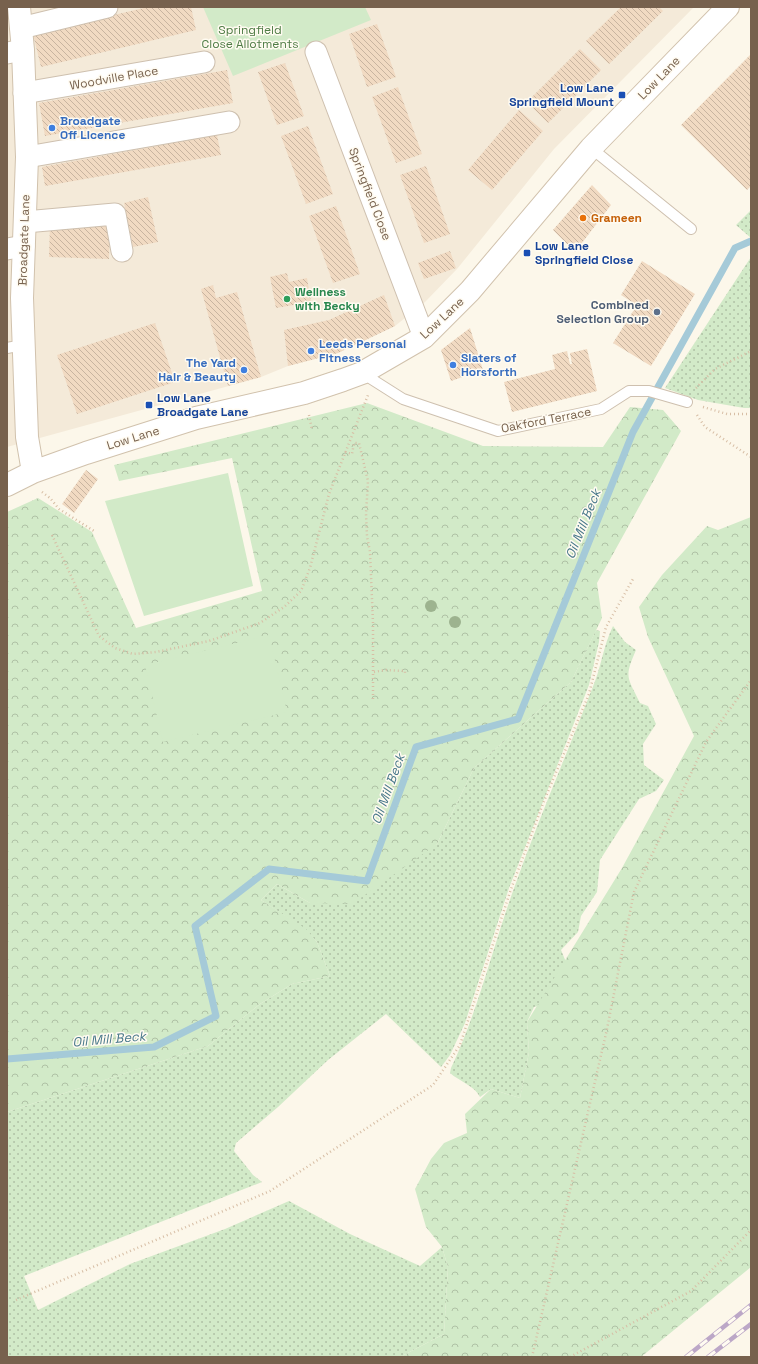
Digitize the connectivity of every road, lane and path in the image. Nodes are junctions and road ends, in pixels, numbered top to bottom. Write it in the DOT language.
graph roads {
  1 [pos="108,7"];
  2 [pos="721,9"];
  3 [pos="20,17"];
  4 [pos="15,52"];
  5 [pos="316,52"];
  6 [pos="204,62"];
  7 [pos="24,93"];
  8 [pos="229,122"];
  9 [pos="591,148"];
  10 [pos="27,157"];
  11 [pos="25,222"];
  12 [pos="691,229"];
  13 [pos="16,247"];
  14 [pos="122,251"];
  15 [pos="424,337"];
  16 [pos="15,346"];
  17 [pos="751,351"];
  18 [pos="362,373"];
  19 [pos="368,395"];
  20 [pos="687,402"];
  21 [pos="751,414"];
  22 [pos="345,452"];
  23 [pos="751,457"];
  24 [pos="33,472"];
  25 [pos="7,485"];
  26 [pos="94,531"];
  27 [pos="52,535"];
  28 [pos="633,579"];
  29 [pos="374,672"];
  30 [pos="405,675"];
  31 [pos="751,680"];
  32 [pos="373,700"];
  33 [pos="751,1230"];
  34 [pos="16,1300"];
  35 [pos="532,1357"];
  36 [pos="570,1357"];
  1 -- 3 [label="street"];
  2 -- 9 [label="street, Low Lane"];
  3 -- 4 [label="street, Broadgate Lane"];
  4 -- 7 [label="street, Broadgate Lane"];
  5 -- 15 [label="street, Springfield Close"];
  6 -- 7 [label="street, Woodville Place"];
  7 -- 10 [label="street, Broadgate Lane"];
  8 -- 10 [label="street"];
  9 -- 12 [label="lane"];
  9 -- 15 [label="street, Low Lane"];
  10 -- 11 [label="street, Broadgate Lane"];
  11 -- 13 [label="street, Broadgate Lane"];
  11 -- 14 [label="street"];
  13 -- 16 [label="street, Broadgate Lane"];
  15 -- 18 [label="street, Low Lane"];
  16 -- 24 [label="street, Broadgate Lane"];
  17 -- 20 [label="path"];
  18 -- 20 [label="lane, Oakford Terrace"];
  18 -- 24 [label="street, Low Lane"];
  19 -- 22 [label="path"];
  20 -- 21 [label="path"];
  20 -- 23 [label="path"];
  22 -- 27 [label="path"];
  22 -- 29 [label="path"];
  24 -- 25 [label="street, Low Lane"];
  24 -- 26 [label="path"];
  28 -- 34 [label="path"];
  29 -- 30 [label="path"];
  29 -- 32 [label="path"];
  31 -- 35 [label="path"];
  33 -- 36 [label="path"];
}
